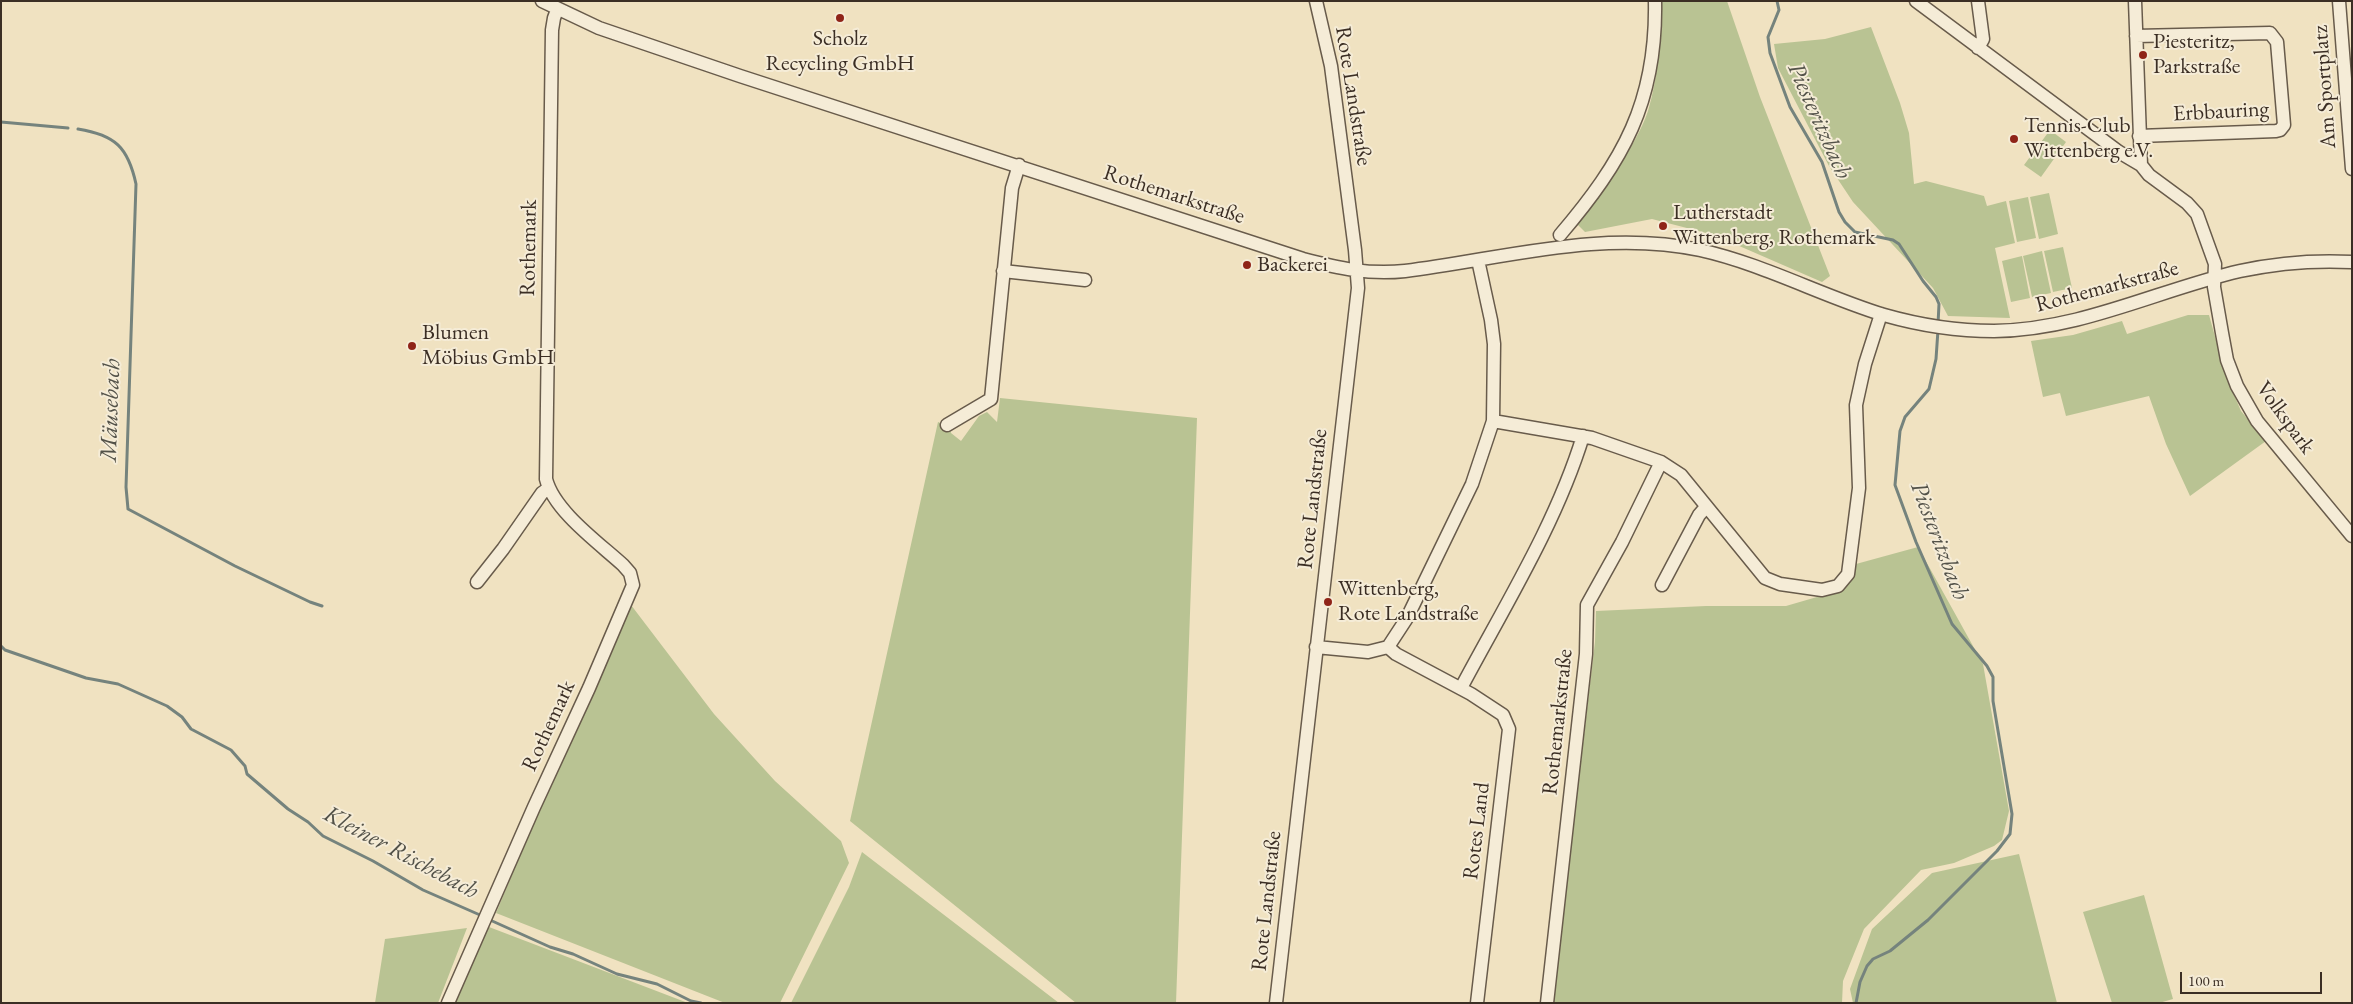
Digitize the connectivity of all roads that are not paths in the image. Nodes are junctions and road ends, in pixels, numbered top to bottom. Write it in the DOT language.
graph roads {
  1 [pos="542,1"];
  2 [pos="1316,1"];
  3 [pos="1655,1"];
  4 [pos="1916,1"];
  5 [pos="1978,1"];
  6 [pos="2135,1"];
  7 [pos="2339,1"];
  8 [pos="557,10"];
  9 [pos="2136,36"];
  10 [pos="1978,48"];
  11 [pos="2348,59"];
  12 [pos="2139,136"];
  13 [pos="1019,165"];
  14 [pos="2141,165"];
  15 [pos="2352,169"];
  16 [pos="1560,235"];
  17 [pos="1478,260"];
  18 [pos="2352,262"];
  19 [pos="1003,271"];
  20 [pos="1357,272"];
  21 [pos="2215,278"];
  22 [pos="1085,280"];
  23 [pos="1881,314"];
  24 [pos="1494,421"];
  25 [pos="947,425"];
  26 [pos="1583,436"];
  27 [pos="1661,462"];
  28 [pos="549,488"];
  29 [pos="1706,507"];
  30 [pos="2352,536"];
  31 [pos="476,582"];
  32 [pos="1662,585"];
  33 [pos="1316,647"];
  34 [pos="1388,647"];
  35 [pos="1461,688"];
  36 [pos="448,1003"];
  37 [pos="1276,1003"];
  38 [pos="1477,1003"];
  39 [pos="1547,1003"];
  1 -- 8 [label="street, Rothemarkstraße"];
  2 -- 20 [label="street, Rote Landstraße"];
  3 -- 16 [label="street"];
  4 -- 10 [label="street, Volkspark"];
  5 -- 10 [label="street"];
  6 -- 9 [label="street"];
  7 -- 11 [label="street, Am Sportplatz"];
  8 -- 13 [label="street, Rothemarkstraße"];
  8 -- 28 [label="street, Rothemark"];
  9 -- 12 [label="street"];
  9 -- 12 [label="street, Erbbauring"];
  10 -- 14 [label="street, Volkspark"];
  11 -- 15 [label="street, Am Sportplatz"];
  12 -- 14 [label="street"];
  13 -- 19 [label="street"];
  13 -- 20 [label="street, Rothemarkstraße"];
  14 -- 21 [label="street, Volkspark"];
  17 -- 20 [label="street, Rothemarkstraße"];
  17 -- 23 [label="street, Rothemarkstraße"];
  17 -- 24 [label="street"];
  18 -- 21 [label="street, Rothemarkstraße"];
  19 -- 22 [label="street"];
  19 -- 25 [label="street"];
  20 -- 33 [label="street, Rote Landstraße"];
  21 -- 23 [label="street, Rothemarkstraße"];
  21 -- 30 [label="street, Volkspark"];
  23 -- 29 [label="street"];
  24 -- 26 [label="street"];
  24 -- 34 [label="street"];
  26 -- 27 [label="street"];
  26 -- 35 [label="street"];
  27 -- 29 [label="street"];
  27 -- 39 [label="street, Rothemarkstraße"];
  28 -- 31 [label="street"];
  28 -- 36 [label="street, Rothemark"];
  29 -- 32 [label="street"];
  33 -- 34 [label="street"];
  33 -- 37 [label="street, Rote Landstraße"];
  34 -- 35 [label="street, Rotes Land"];
  35 -- 38 [label="street, Rotes Land"];
}
